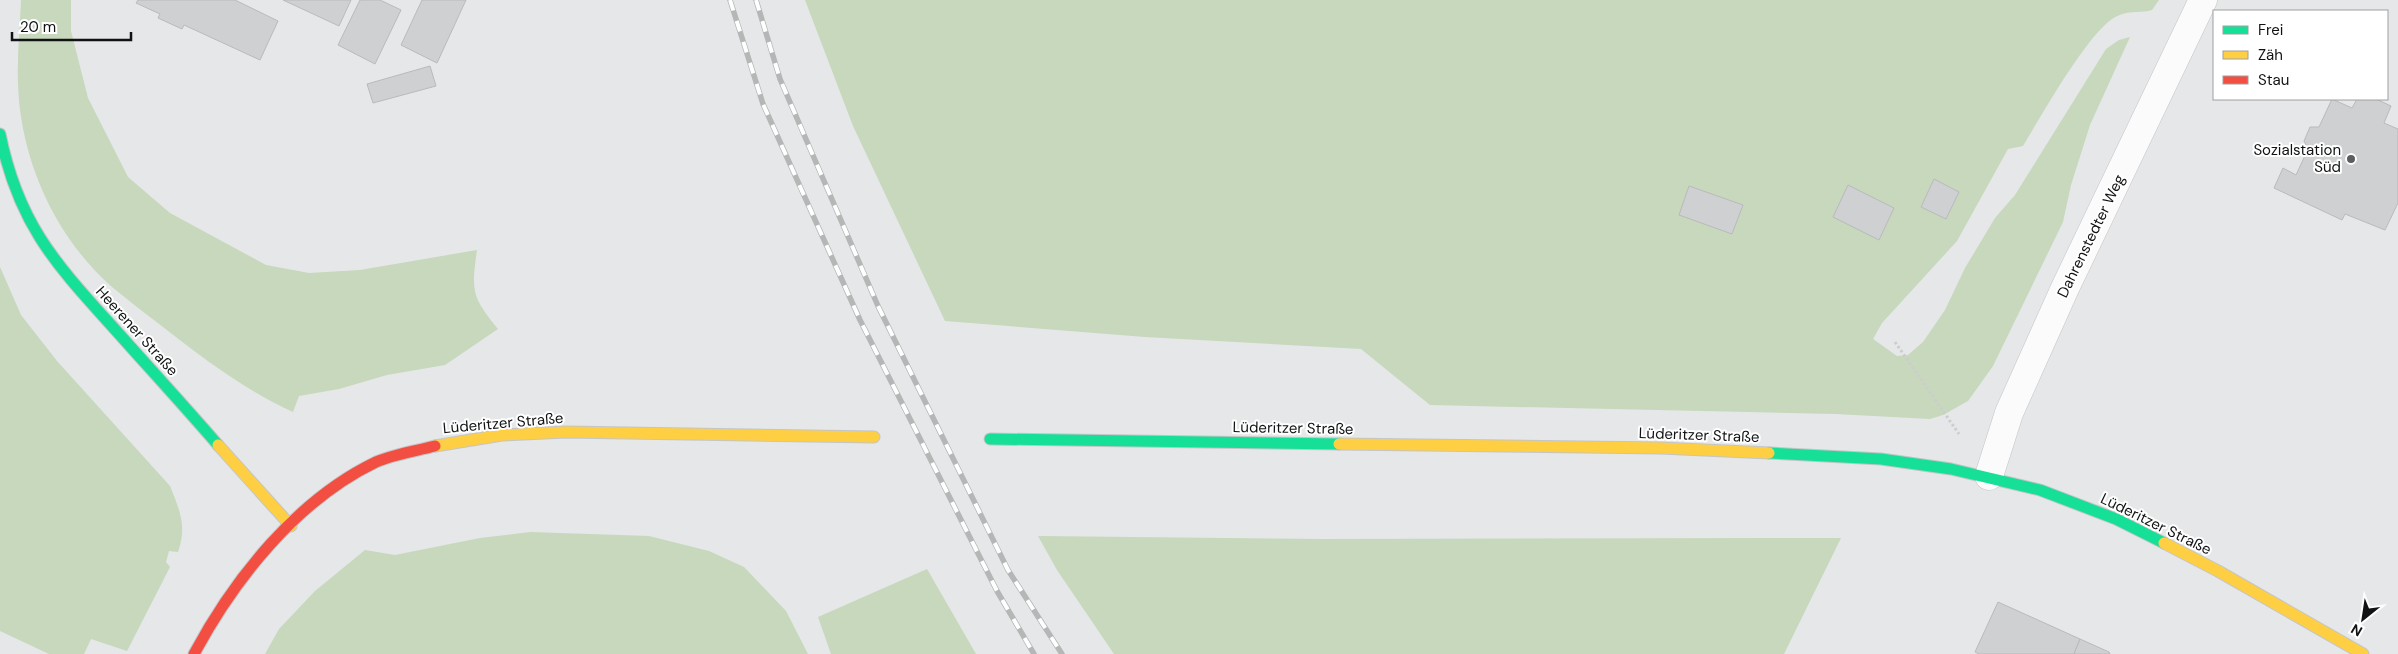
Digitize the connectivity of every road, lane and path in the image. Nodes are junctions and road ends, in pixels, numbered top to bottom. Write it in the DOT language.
graph roads {
  1 [pos="2203,0"];
  2 [pos="0,134"];
  3 [pos="1895,342"];
  4 [pos="874,437"];
  5 [pos="990,439"];
  6 [pos="1962,439"];
  7 [pos="1989,476"];
  8 [pos="291,526"];
  9 [pos="194,654"];
  10 [pos="2363,654"];
  1 -- 7 [label="street, Dahrenstedter Weg"];
  2 -- 8 [label="main road, Heerener Straße"];
  3 -- 6 [label="path"];
  4 -- 8 [label="main road, Lüderitzer Straße"];
  5 -- 7 [label="main road, Lüderitzer Straße"];
  7 -- 10 [label="main road, Lüderitzer Straße"];
  8 -- 9 [label="main road, Lüderitzer Straße"];
}
